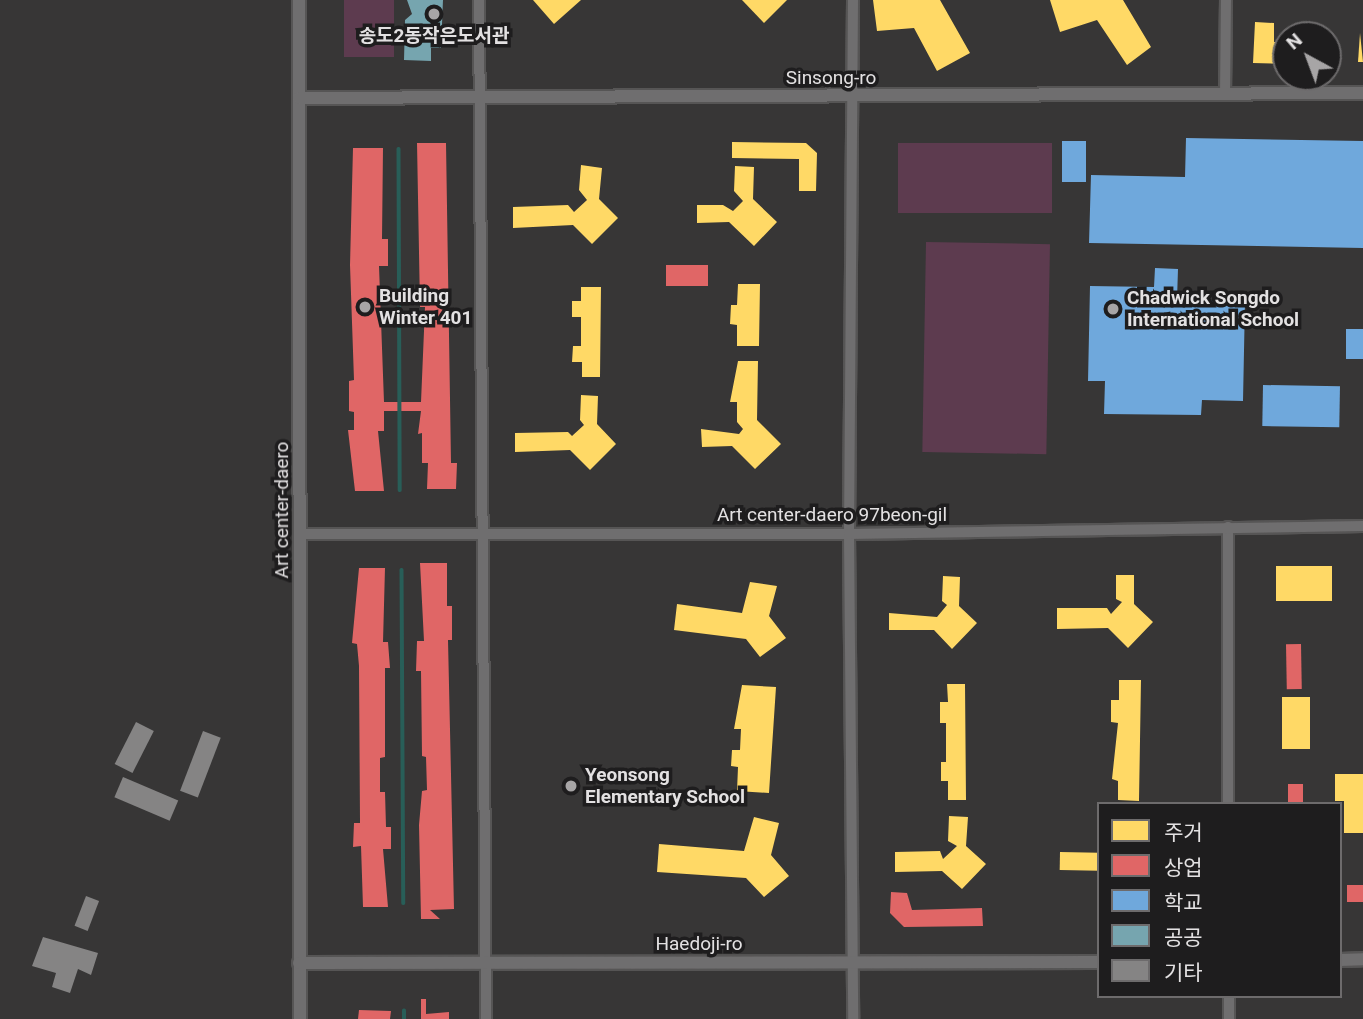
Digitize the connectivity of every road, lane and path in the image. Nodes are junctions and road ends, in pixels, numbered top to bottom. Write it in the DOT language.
graph roads {
  1 [pos="299,0"];
  2 [pos="479,0"];
  3 [pos="853,0"];
  4 [pos="1226,0"];
  5 [pos="1363,93"];
  6 [pos="1225,94"];
  7 [pos="852,97"];
  8 [pos="299,98"];
  9 [pos="480,99"];
  10 [pos="1363,526"];
  11 [pos="1228,527"];
  12 [pos="480,532"];
  13 [pos="302,534"];
  14 [pos="849,534"];
  15 [pos="1228,802"];
  16 [pos="1342,960"];
  17 [pos="1363,960"];
  18 [pos="1097,961"];
  19 [pos="299,962"];
  20 [pos="853,963"];
  21 [pos="486,964"];
  22 [pos="1229,998"];
  23 [pos="300,1019"];
  24 [pos="486,1019"];
  25 [pos="853,1019"];
  26 [pos="1229,1019"];
  1 -- 8 [label="street, Art center-daero"];
  2 -- 9 [label="street"];
  3 -- 7 [label="street"];
  4 -- 6 [label="street"];
  5 -- 6 [label="street, Sinsong-ro"];
  6 -- 7 [label="street, Sinsong-ro"];
  7 -- 9 [label="street, Sinsong-ro"];
  7 -- 14 [label="street"];
  8 -- 9 [label="street, Sinsong-ro"];
  8 -- 13 [label="street, Art center-daero"];
  9 -- 12 [label="street"];
  10 -- 11 [label="street, Art center-daero 97beon-gil"];
  11 -- 14 [label="street, Art center-daero 97beon-gil"];
  11 -- 15 [label="street"];
  12 -- 13 [label="street, Art center-daero 97beon-gil"];
  12 -- 14 [label="street, Art center-daero 97beon-gil"];
  12 -- 21 [label="street"];
  13 -- 19 [label="street, Art center-daero"];
  14 -- 20 [label="street"];
  16 -- 17 [label="street"];
  18 -- 20 [label="street, Haedoji-ro"];
  19 -- 21 [label="street, Haedoji-ro"];
  19 -- 23 [label="street, Art center-daero"];
  20 -- 21 [label="street, Haedoji-ro"];
  20 -- 25 [label="street"];
  21 -- 24 [label="street"];
  22 -- 26 [label="street"];
}
